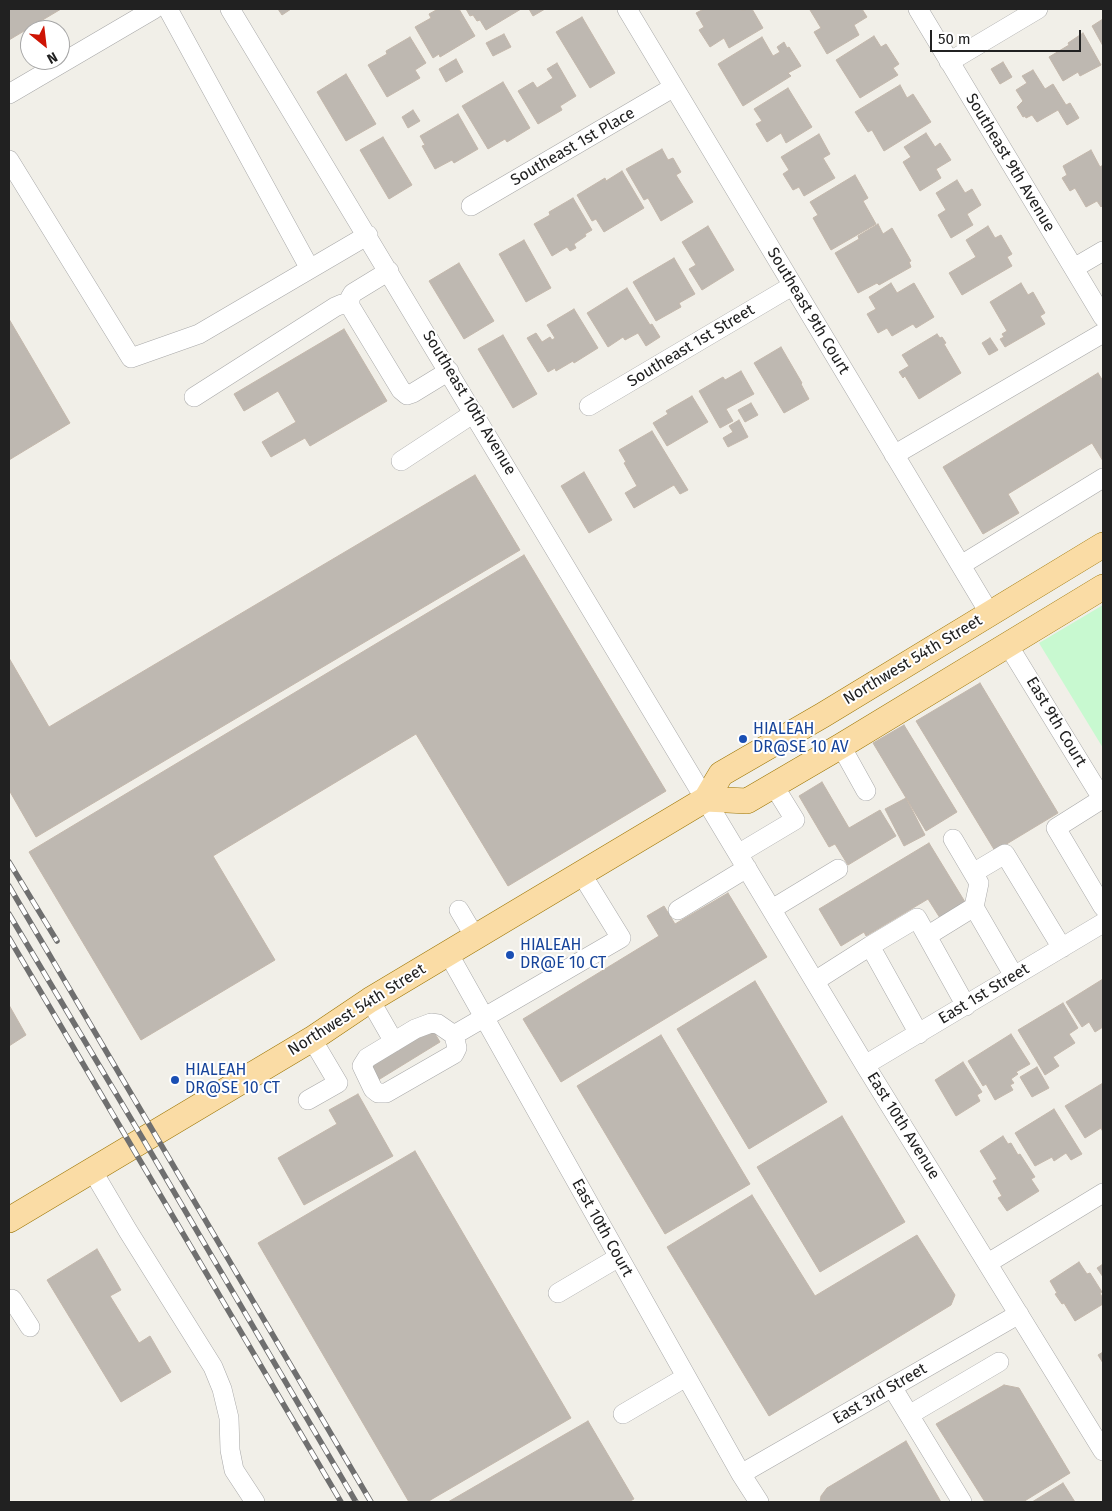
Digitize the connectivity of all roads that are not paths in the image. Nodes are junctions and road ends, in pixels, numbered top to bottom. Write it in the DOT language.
graph roads {
  1 [pos="154,9"];
  2 [pos="168,9"];
  3 [pos="230,9"];
  4 [pos="626,9"];
  5 [pos="918,9"];
  6 [pos="1038,9"];
  7 [pos="949,62"];
  8 [pos="674,88"];
  9 [pos="9,94"];
  10 [pos="9,160"];
  11 [pos="471,206"];
  12 [pos="368,236"];
  13 [pos="1103,251"];
  14 [pos="1074,268"];
  15 [pos="310,269"];
  16 [pos="389,271"];
  17 [pos="792,286"];
  18 [pos="350,306"];
  19 [pos="1103,317"];
  20 [pos="1103,333"];
  21 [pos="449,371"];
  22 [pos="194,397"];
  23 [pos="589,406"];
  24 [pos="474,413"];
  25 [pos="894,455"];
  26 [pos="401,461"];
  27 [pos="1103,478"];
  28 [pos="1103,545"];
  29 [pos="1103,562"];
  30 [pos="961,565"];
  31 [pos="1103,587"];
  32 [pos="990,614"];
  33 [pos="1032,630"];
  34 [pos="1008,645"];
  35 [pos="841,746"];
  36 [pos="774,786"];
  37 [pos="866,792"];
  38 [pos="706,799"];
  39 [pos="1103,799"];
  40 [pos="952,839"];
  41 [pos="743,861"];
  42 [pos="838,869"];
  43 [pos="581,873"];
  44 [pos="973,873"];
  45 [pos="974,907"];
  46 [pos="1103,907"];
  47 [pos="772,909"];
  48 [pos="459,910"];
  49 [pos="678,910"];
  50 [pos="1103,924"];
  51 [pos="927,936"];
  52 [pos="475,937"];
  53 [pos="870,946"];
  54 [pos="1062,948"];
  55 [pos="448,953"];
  56 [pos="1014,976"];
  57 [pos="815,981"];
  58 [pos="370,1000"];
  59 [pos="966,1006"];
  60 [pos="484,1017"];
  61 [pos="919,1034"];
  62 [pos="454,1035"];
  63 [pos="312,1039"];
  64 [pos="394,1042"];
  65 [pos="865,1065"];
  66 [pos="308,1100"];
  67 [pos="92,1170"];
  68 [pos="1103,1193"];
  69 [pos="9,1220"];
  70 [pos="619,1257"];
  71 [pos="988,1263"];
  72 [pos="558,1294"];
  73 [pos="9,1300"];
  74 [pos="1019,1314"];
  75 [pos="30,1326"];
  76 [pos="999,1362"];
  77 [pos="686,1377"];
  78 [pos="892,1387"];
  79 [pos="623,1414"];
  80 [pos="909,1415"];
  81 [pos="1103,1451"];
  82 [pos="741,1474"];
  83 [pos="255,1502"];
  84 [pos="759,1502"];
  85 [pos="962,1502"];
  1 -- 9 [label="street"];
  2 -- 15 [label="street"];
  3 -- 12 [label="street, Southeast 10th Avenue"];
  4 -- 8 [label="street, Southeast 9th Court"];
  5 -- 7 [label="street, Southeast 9th Avenue"];
  6 -- 7 [label="street"];
  7 -- 14 [label="street, Southeast 9th Avenue"];
  8 -- 11 [label="street, Southeast 1st Place"];
  8 -- 17 [label="street, Southeast 9th Court"];
  10 -- 15 [label="street"];
  12 -- 15 [label="street"];
  12 -- 16 [label="street, Southeast 10th Avenue"];
  13 -- 14 [label="street"];
  14 -- 19 [label="street, Southeast 9th Avenue"];
  16 -- 18 [label="street"];
  16 -- 21 [label="street, Southeast 10th Avenue"];
  17 -- 23 [label="street, Southeast 1st Street"];
  17 -- 25 [label="street, Southeast 9th Court"];
  18 -- 21 [label="street"];
  18 -- 22 [label="street"];
  20 -- 25 [label="street"];
  21 -- 24 [label="street, Southeast 10th Avenue"];
  24 -- 26 [label="street"];
  24 -- 38 [label="street, Southeast 10th Avenue"];
  25 -- 30 [label="street, Southeast 9th Court"];
  27 -- 30 [label="street"];
  28 -- 32 [label="main road, Northwest 54th Street"];
  29 -- 33 [label="main road"];
  30 -- 32 [label="street, Southeast 9th Court"];
  31 -- 33 [label="main road"];
  32 -- 38 [label="main road, Northwest 54th Street"];
  33 -- 34 [label="main road"];
  34 -- 35 [label="main road"];
  34 -- 39 [label="street, East 9th Court"];
  35 -- 36 [label="main road"];
  35 -- 37 [label="street"];
  36 -- 38 [label="main road"];
  36 -- 41 [label="street"];
  38 -- 41 [label="street, East 10th Avenue"];
  38 -- 43 [label="main road, Northwest 54th Street"];
  39 -- 46 [label="street"];
  40 -- 44 [label="street"];
  41 -- 47 [label="street, East 10th Avenue"];
  41 -- 49 [label="street"];
  42 -- 47 [label="street"];
  43 -- 52 [label="main road, Northwest 54th Street"];
  43 -- 60 [label="street"];
  44 -- 45 [label="street"];
  44 -- 54 [label="street"];
  45 -- 51 [label="street"];
  45 -- 56 [label="street"];
  47 -- 57 [label="street, East 10th Avenue"];
  48 -- 52 [label="street"];
  50 -- 54 [label="street, East 1st Street"];
  51 -- 53 [label="street"];
  51 -- 59 [label="street"];
  52 -- 55 [label="main road, Northwest 54th Street"];
  53 -- 57 [label="street"];
  53 -- 61 [label="street"];
  54 -- 56 [label="street, East 1st Street"];
  55 -- 58 [label="main road, Northwest 54th Street"];
  55 -- 60 [label="street, East 10th Court"];
  56 -- 59 [label="street, East 1st Street"];
  57 -- 65 [label="street, East 10th Avenue"];
  58 -- 63 [label="main road, Northwest 54th Street"];
  58 -- 64 [label="street"];
  59 -- 61 [label="street, East 1st Street"];
  60 -- 62 [label="street"];
  60 -- 70 [label="street, East 10th Court"];
  61 -- 65 [label="street, East 1st Street"];
  62 -- 64 [label="street"];
  62 -- 64 [label="street"];
  63 -- 66 [label="street"];
  63 -- 67 [label="main road, Northwest 54th Street"];
  65 -- 71 [label="street, East 10th Avenue"];
  67 -- 69 [label="main road, Northwest 54th Street"];
  67 -- 83 [label="street"];
  68 -- 71 [label="street"];
  70 -- 72 [label="street"];
  70 -- 77 [label="street, East 10th Court"];
  71 -- 74 [label="street, East 10th Avenue"];
  73 -- 75 [label="street"];
  74 -- 78 [label="street, East 3rd Street"];
  74 -- 81 [label="street, East 10th Avenue"];
  76 -- 80 [label="street"];
  77 -- 79 [label="street"];
  77 -- 82 [label="street, East 10th Court"];
  78 -- 80 [label="street"];
  78 -- 82 [label="street, East 3rd Street"];
  80 -- 85 [label="street"];
  82 -- 84 [label="street, East 10th Court"];
}
